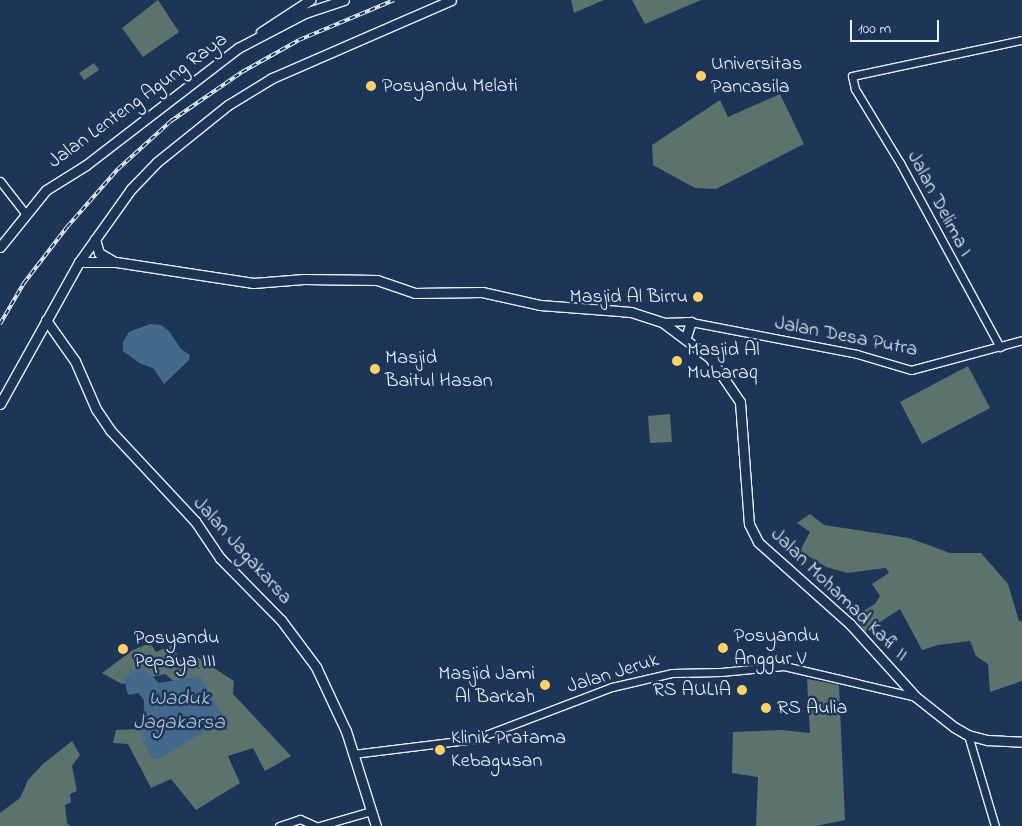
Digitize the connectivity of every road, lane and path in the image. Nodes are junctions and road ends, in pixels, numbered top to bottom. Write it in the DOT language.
graph roads {
  1 [pos="310,0"];
  2 [pos="344,0"];
  3 [pos="451,0"];
  4 [pos="1022,40"];
  5 [pos="238,48"];
  6 [pos="0,181"];
  7 [pos="25,213"];
  8 [pos="96,238"];
  9 [pos="0,247"];
  10 [pos="79,262"];
  11 [pos="116,262"];
  12 [pos="46,320"];
  13 [pos="662,322"];
  14 [pos="688,322"];
  15 [pos="684,336"];
  16 [pos="1022,340"];
  17 [pos="1000,347"];
  18 [pos="0,404"];
  19 [pos="916,697"];
  20 [pos="968,735"];
  21 [pos="1022,742"];
  22 [pos="353,754"];
  23 [pos="371,811"];
  24 [pos="279,826"];
  25 [pos="318,826"];
  26 [pos="376,826"];
  27 [pos="994,826"];
  1 -- 5 [label="main road"];
  2 -- 5 [label="main road, Jalan Lenteng Agung Raya"];
  3 -- 8 [label="main road"];
  4 -- 17 [label="street, Jalan Delima I"];
  5 -- 7 [label="main road, Jalan Lenteng Agung Raya"];
  6 -- 7 [label="street"];
  7 -- 9 [label="main road, Jalan Lenteng Agung Raya"];
  8 -- 10 [label="main road"];
  8 -- 11 [label="main road, Jalan Mohamad Kafi II"];
  10 -- 11 [label="main road, Jalan Mohamad Kafi II"];
  10 -- 12 [label="main road"];
  11 -- 13 [label="main road, Jalan Mohamad Kafi II"];
  12 -- 18 [label="main road"];
  12 -- 22 [label="main road, Jalan Jagakarsa"];
  13 -- 14 [label="street, Jalan Desa Putra"];
  13 -- 15 [label="main road, Jalan Mohamad Kafi II"];
  14 -- 15 [label="main road"];
  14 -- 17 [label="street, Jalan Desa Putra"];
  15 -- 19 [label="main road, Jalan Mohamad Kafi II"];
  16 -- 17 [label="street, Jalan Desa Putra"];
  19 -- 20 [label="main road, Jalan Mohamad Kafi II"];
  19 -- 22 [label="street, Jalan Jeruk"];
  20 -- 21 [label="main road, Jalan Mohamad Kafi II"];
  20 -- 27 [label="street"];
  22 -- 23 [label="main road, Jalan Jagakarsa"];
  23 -- 25 [label="street"];
  23 -- 26 [label="main road, Jalan Jagakarsa"];
  24 -- 25 [label="street"];
}
